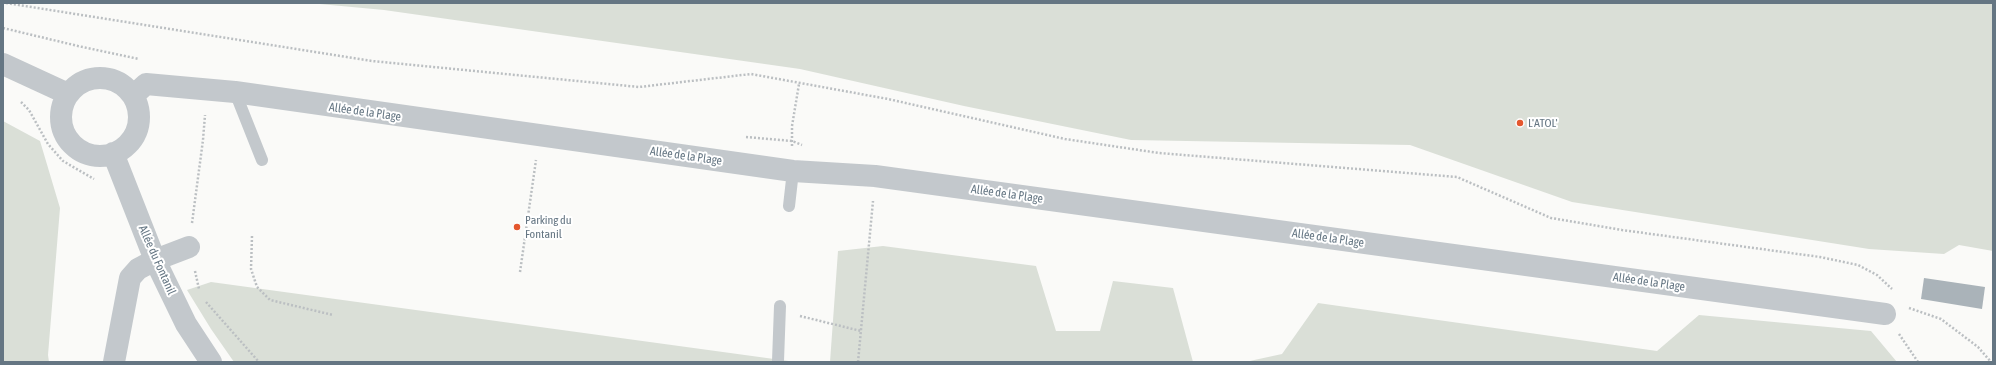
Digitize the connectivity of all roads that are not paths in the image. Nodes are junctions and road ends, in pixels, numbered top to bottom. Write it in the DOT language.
graph roads {
  1 [pos="3,64"];
  2 [pos="235,92"];
  3 [pos="68,94"];
  4 [pos="133,96"];
  5 [pos="113,153"];
  6 [pos="262,160"];
  7 [pos="793,171"];
  8 [pos="789,206"];
  9 [pos="188,247"];
  10 [pos="155,260"];
  11 [pos="780,306"];
  12 [pos="1894,310"];
  13 [pos="778,361"];
  14 [pos="114,362"];
  15 [pos="211,362"];
  1 -- 3 [label="street"];
  2 -- 4 [label="street, Allée de la Plage"];
  2 -- 6 [label="lane"];
  2 -- 7 [label="street, Allée de la Plage"];
  3 -- 4 [label="street"];
  3 -- 5 [label="street"];
  4 -- 5 [label="street"];
  5 -- 10 [label="street, Allée du Fontanil"];
  7 -- 8 [label="lane"];
  7 -- 12 [label="street, Allée de la Plage"];
  9 -- 10 [label="street"];
  10 -- 14 [label="street"];
  10 -- 15 [label="street, Allée du Fontanil"];
  11 -- 13 [label="lane"];
}
